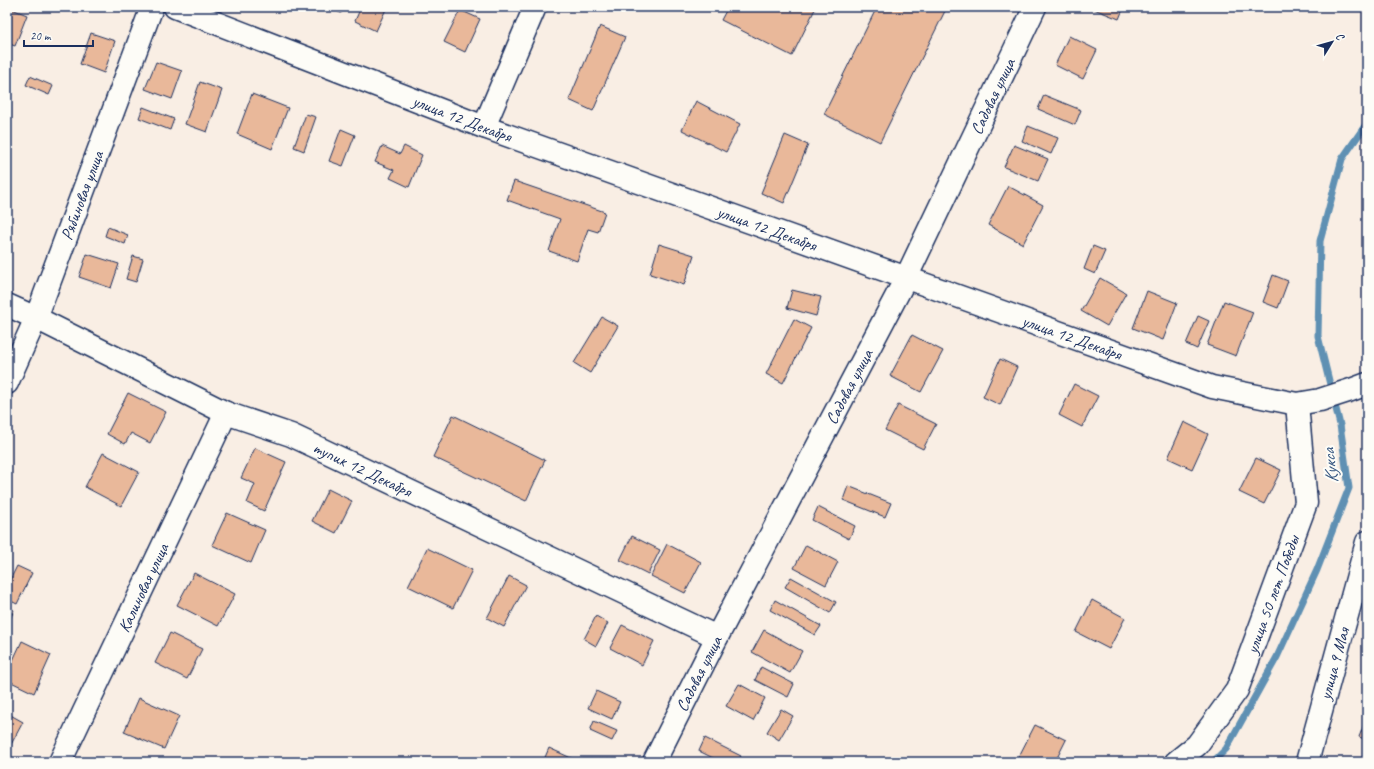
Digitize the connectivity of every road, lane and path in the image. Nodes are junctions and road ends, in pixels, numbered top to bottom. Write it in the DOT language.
graph roads {
  1 [pos="152,7"];
  2 [pos="175,7"];
  3 [pos="535,7"];
  4 [pos="1035,7"];
  5 [pos="484,127"];
  6 [pos="906,278"];
  7 [pos="7,305"];
  8 [pos="36,318"];
  9 [pos="7,383"];
  10 [pos="1359,387"];
  11 [pos="1297,404"];
  12 [pos="226,413"];
  13 [pos="1367,542"];
  14 [pos="717,637"];
  15 [pos="60,762"];
  16 [pos="654,762"];
  17 [pos="1176,762"];
  18 [pos="1307,762"];
  1 -- 8 [label="street, Рябиновая улица"];
  2 -- 5 [label="street, улица 12 Декабря"];
  3 -- 5 [label="street"];
  4 -- 6 [label="street, Садовая улица"];
  5 -- 6 [label="street, улица 12 Декабря"];
  6 -- 11 [label="street, улица 12 Декабря"];
  6 -- 14 [label="street, Садовая улица"];
  7 -- 8 [label="street, тупик 12 Декабря"];
  8 -- 9 [label="street, Рябиновая улица"];
  8 -- 12 [label="street, тупик 12 Декабря"];
  10 -- 11 [label="street, улица 12 Декабря"];
  11 -- 17 [label="street, улица 50 лет Победы"];
  12 -- 14 [label="street, тупик 12 Декабря"];
  12 -- 15 [label="street, Калиновая улица"];
  13 -- 18 [label="street, улица 9 Мая"];
  14 -- 16 [label="street, Садовая улица"];
}
